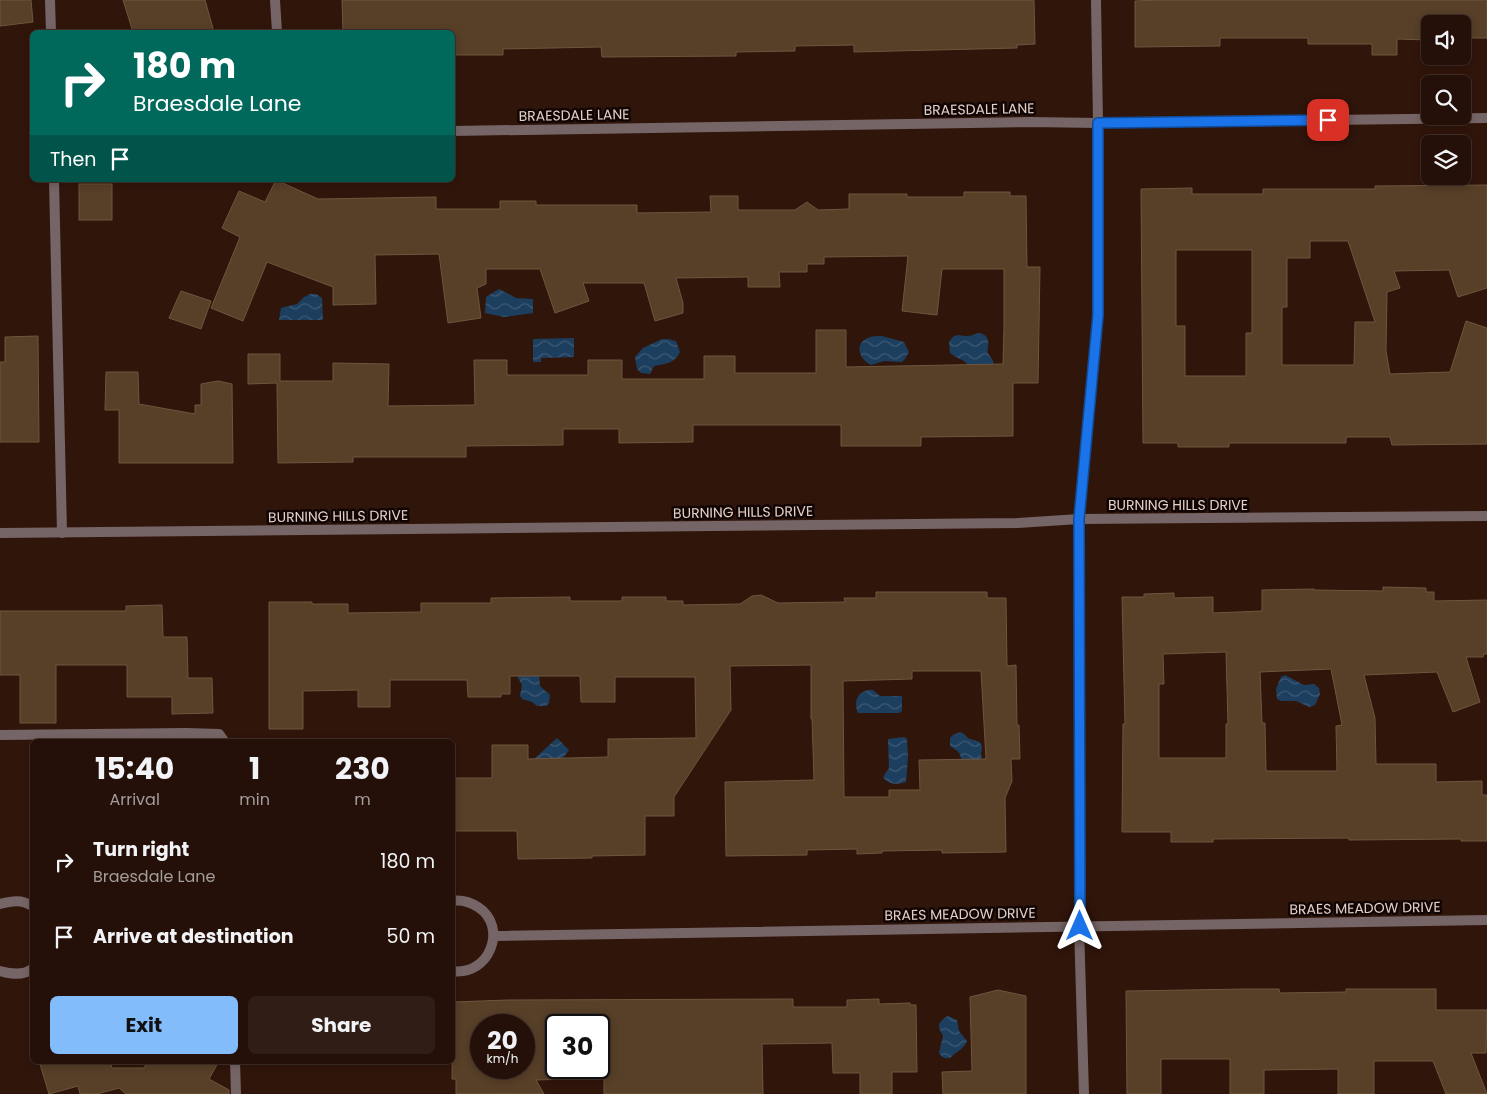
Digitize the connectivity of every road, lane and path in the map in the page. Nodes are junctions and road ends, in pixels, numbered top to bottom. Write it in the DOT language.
graph roads {
  1 [pos="50,0"];
  2 [pos="275,0"];
  3 [pos="1096,0"];
  4 [pos="51,30"];
  5 [pos="277,30"];
  6 [pos="1487,118"];
  7 [pos="1098,123"];
  8 [pos="455,131"];
  9 [pos="54,182"];
  10 [pos="1487,516"];
  11 [pos="1079,519"];
  12 [pos="0,533"];
  13 [pos="62,533"];
  14 [pos="0,736"];
  15 [pos="223,739"];
  16 [pos="455,900"];
  17 [pos="0,904"];
  18 [pos="30,905"];
  19 [pos="1487,920"];
  20 [pos="1080,926"];
  21 [pos="494,936"];
  22 [pos="0,971"];
  23 [pos="30,971"];
  24 [pos="455,971"];
  25 [pos="235,1064"];
  26 [pos="236,1094"];
  27 [pos="1084,1094"];
  1 -- 4 [label="street"];
  2 -- 5 [label="street"];
  3 -- 7 [label="street"];
  6 -- 7 [label="street, BRAESDALE LANE"];
  7 -- 8 [label="street, BRAESDALE LANE"];
  7 -- 11 [label="street"];
  9 -- 13 [label="street"];
  10 -- 11 [label="street, BURNING HILLS DRIVE"];
  11 -- 13 [label="street, BURNING HILLS DRIVE"];
  11 -- 20 [label="street"];
  12 -- 13 [label="street, BURNING HILLS DRIVE"];
  14 -- 15 [label="street"];
  16 -- 21 [label="street"];
  17 -- 18 [label="street"];
  19 -- 20 [label="street, BRAES MEADOW DRIVE"];
  20 -- 21 [label="street, BRAES MEADOW DRIVE"];
  20 -- 27 [label="street"];
  21 -- 24 [label="street"];
  22 -- 23 [label="street"];
  25 -- 26 [label="street"];
}
